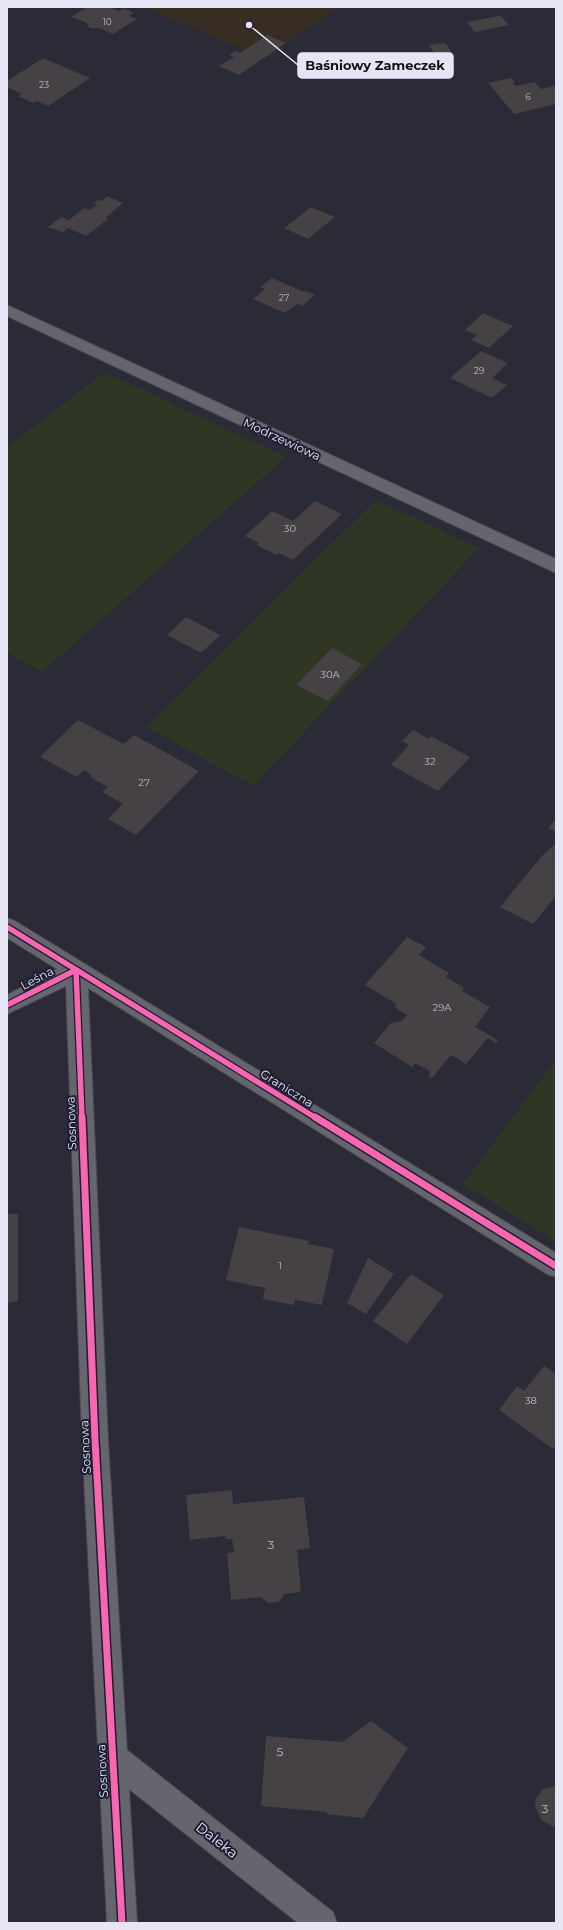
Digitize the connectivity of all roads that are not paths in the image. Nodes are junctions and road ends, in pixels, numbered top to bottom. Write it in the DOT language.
graph roads {
  1 [pos="7,310"];
  2 [pos="556,567"];
  3 [pos="7,926"];
  4 [pos="76,970"];
  5 [pos="7,1005"];
  6 [pos="556,1266"];
  7 [pos="112,1757"];
  8 [pos="122,1923"];
  9 [pos="322,1923"];
  1 -- 2 [label="street, Modrzewiowa"];
  3 -- 4 [label="street, Graniczna"];
  4 -- 5 [label="street, Leśna"];
  4 -- 6 [label="street, Graniczna"];
  4 -- 7 [label="street, Sosnowa"];
  7 -- 8 [label="street, Sosnowa"];
  7 -- 9 [label="street, Daleka"];
}
